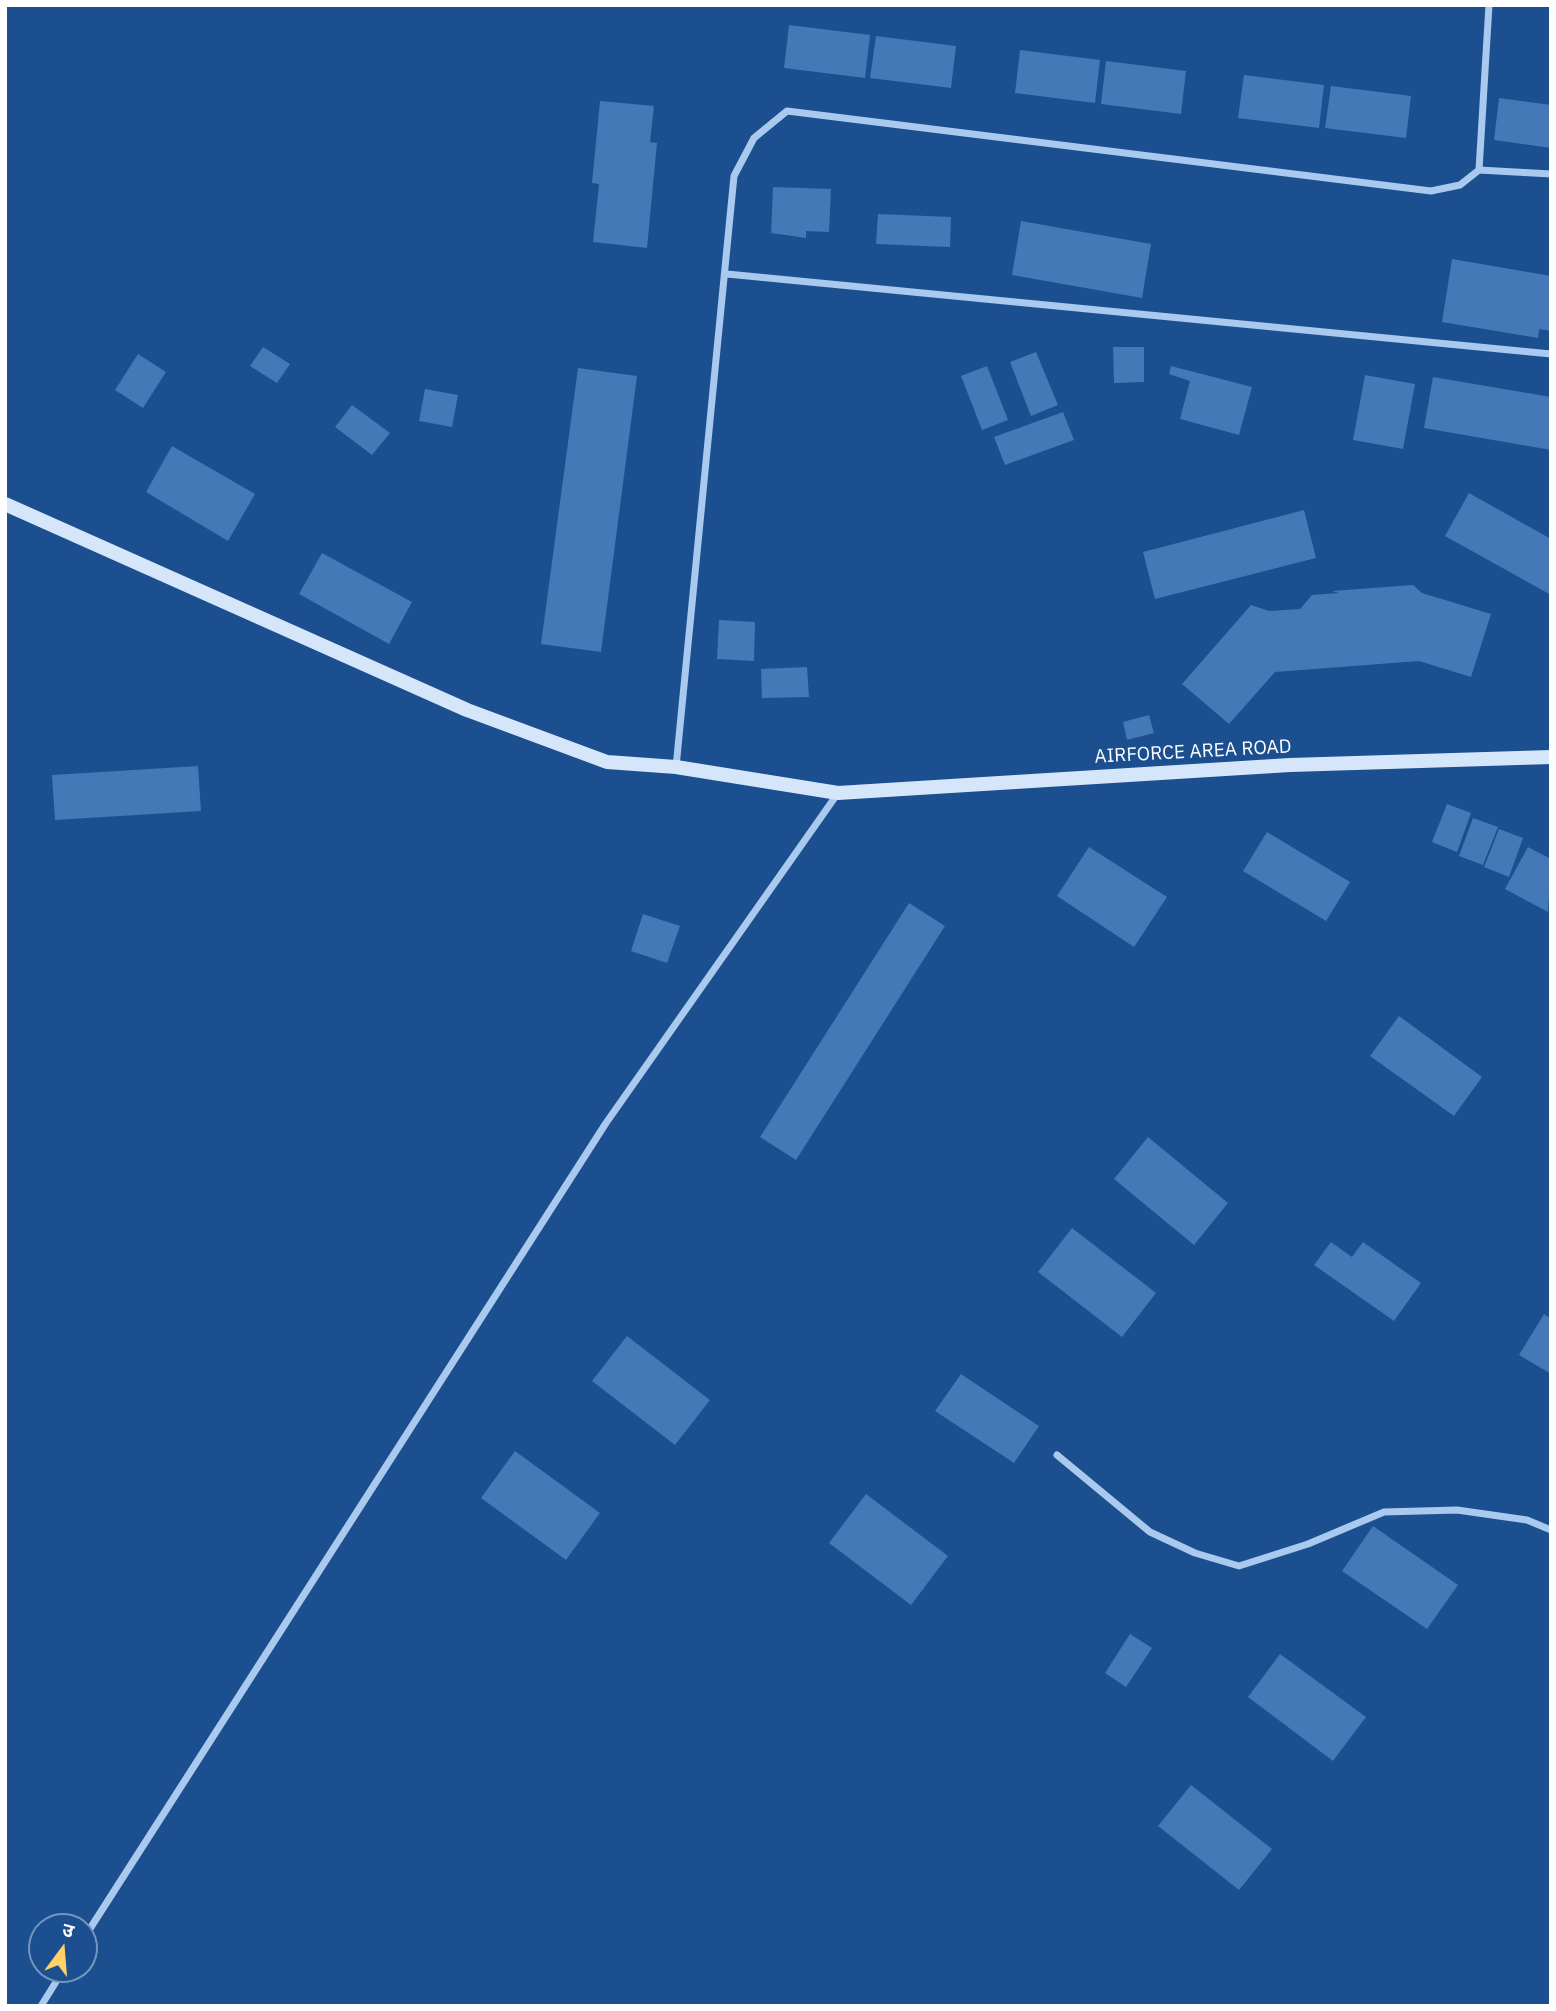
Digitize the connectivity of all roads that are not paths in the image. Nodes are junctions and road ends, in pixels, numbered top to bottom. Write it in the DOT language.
graph roads {
  1 [pos="1489,5"];
  2 [pos="1479,170"];
  3 [pos="1551,174"];
  4 [pos="727,274"];
  5 [pos="1551,354"];
  6 [pos="5,504"];
  7 [pos="1551,757"];
  8 [pos="676,767"];
  9 [pos="838,793"];
  10 [pos="1056,1455"];
  11 [pos="1551,1530"];
  12 [pos="98,1916"];
  13 [pos="55,1983"];
  14 [pos="41,2006"];
  1 -- 2 [label="street"];
  2 -- 3 [label="street"];
  2 -- 4 [label="street"];
  4 -- 5 [label="street"];
  4 -- 8 [label="street"];
  6 -- 8 [label="street, AIRFORCE AREA ROAD"];
  7 -- 9 [label="street, AIRFORCE AREA ROAD"];
  8 -- 9 [label="street, AIRFORCE AREA ROAD"];
  9 -- 12 [label="street"];
  10 -- 11 [label="street"];
  13 -- 14 [label="street"];
}
